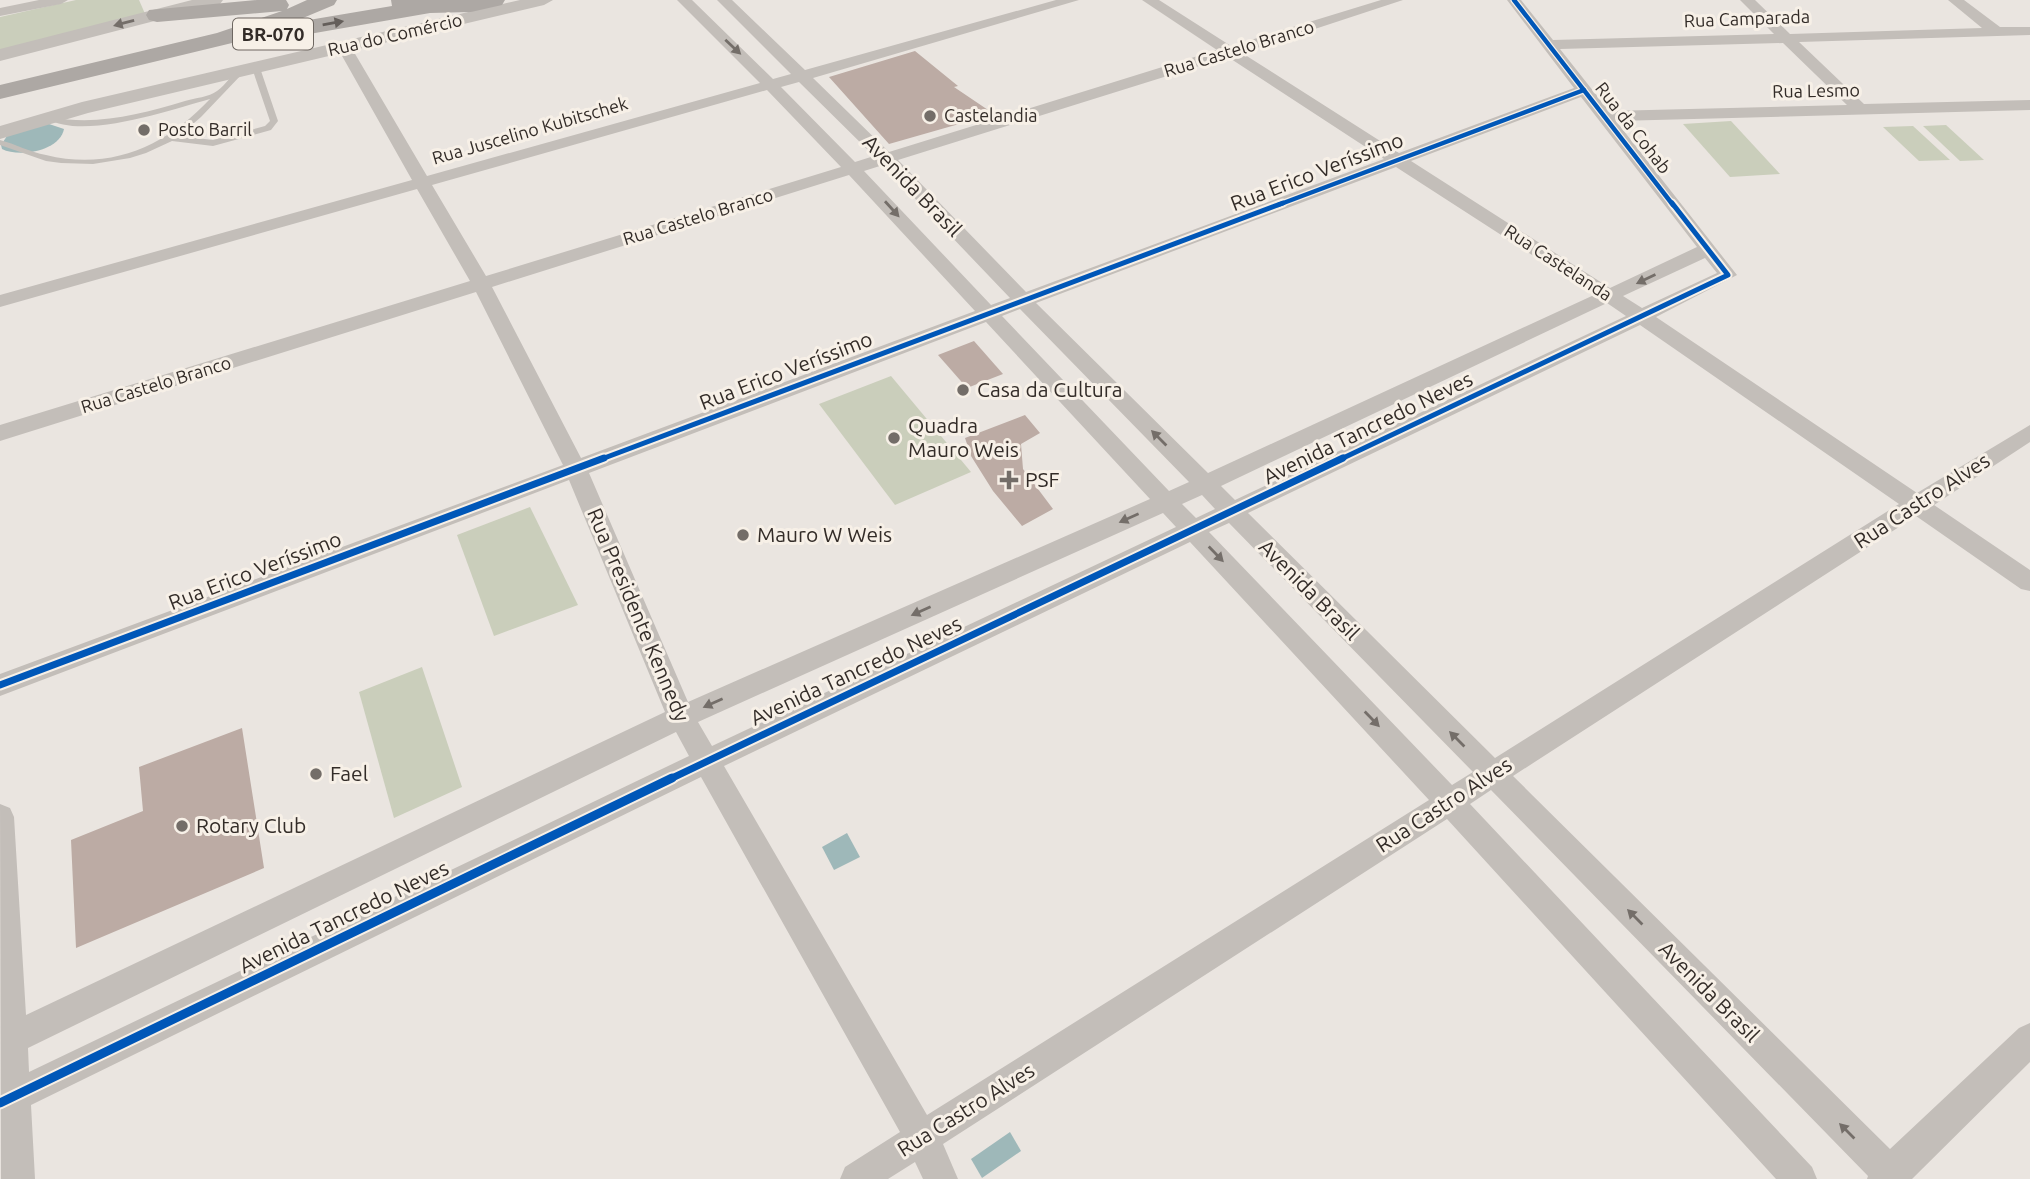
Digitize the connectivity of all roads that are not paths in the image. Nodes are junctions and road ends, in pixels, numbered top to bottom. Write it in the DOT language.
graph roads {
  1 [pos="61,0"];
  2 [pos="214,0"];
  3 [pos="396,0"];
  4 [pos="494,0"];
  5 [pos="544,0"];
  6 [pos="684,0"];
  7 [pos="723,0"];
  8 [pos="1072,0"];
  9 [pos="1149,0"];
  10 [pos="1396,0"];
  11 [pos="1514,0"];
  12 [pos="1746,0"];
  13 [pos="1955,0"];
  14 [pos="324,1"];
  15 [pos="425,7"];
  16 [pos="0,12"];
  17 [pos="157,15"];
  18 [pos="2030,31"];
  19 [pos="1997,32"];
  20 [pos="1785,37"];
  21 [pos="1549,45"];
  22 [pos="344,47"];
  23 [pos="1231,51"];
  24 [pos="0,55"];
  25 [pos="164,58"];
  26 [pos="122,64"];
  27 [pos="248,70"];
  28 [pos="801,74"];
  29 [pos="771,82"];
  30 [pos="1584,90"];
  31 [pos="0,92"];
  32 [pos="218,94"];
  33 [pos="2030,105"];
  34 [pos="82,108"];
  35 [pos="1860,109"];
  36 [pos="1604,116"];
  37 [pos="51,119"];
  38 [pos="0,122"];
  39 [pos="0,132"];
  40 [pos="171,138"];
  41 [pos="0,142"];
  42 [pos="886,158"];
  43 [pos="1397,160"];
  44 [pos="855,168"];
  45 [pos="423,182"];
  46 [pos="1708,249"];
  47 [pos="1728,275"];
  48 [pos="481,284"];
  49 [pos="1610,296"];
  50 [pos="0,301"];
  51 [pos="1023,301"];
  52 [pos="988,314"];
  53 [pos="1642,317"];
  54 [pos="2030,432"];
  55 [pos="0,433"];
  56 [pos="576,469"];
  57 [pos="1204,484"];
  58 [pos="1166,502"];
  59 [pos="1916,504"];
  60 [pos="1232,512"];
  61 [pos="1194,531"];
  62 [pos="2030,582"];
  63 [pos="0,685"];
  64 [pos="681,717"];
  65 [pos="705,762"];
  66 [pos="1492,774"];
  67 [pos="1451,801"];
  68 [pos="0,817"];
  69 [pos="2030,1039"];
  70 [pos="6,1041"];
  71 [pos="7,1100"];
  72 [pos="922,1138"];
  73 [pos="1890,1177"];
  74 [pos="18,1179"];
  75 [pos="857,1179"];
  76 [pos="941,1179"];
  77 [pos="1800,1179"];
  1 -- 16 [label="street"];
  2 -- 17 [label="street"];
  3 -- 15 [label="highway, BR-070"];
  4 -- 15 [label="highway, BR-070"];
  5 -- 22 [label="street, Rua do Comércio"];
  6 -- 29 [label="street, Avenida Brasil, one-way"];
  7 -- 28 [label="street, Avenida Brasil"];
  8 -- 28 [label="street, Rua Juscelino Kubitschek"];
  9 -- 23 [label="street, Rua Castelanda"];
  10 -- 23 [label="street, Rua Castelo Branco"];
  11 -- 21 [label="street, Rua da Cohab"];
  12 -- 20 [label="street"];
  13 -- 19 [label="street"];
  14 -- 17 [label="highway"];
  14 -- 26 [label="highway, BR-070"];
  25 -- 15 [label="highway, BR-070, one-way"];
  17 -- 24 [label="street, one-way"];
  18 -- 19 [label="street, Rua Camparada"];
  19 -- 20 [label="street, Rua Camparada"];
  20 -- 21 [label="street, Rua Camparada"];
  20 -- 35 [label="street"];
  21 -- 30 [label="street, Rua da Cohab"];
  22 -- 27 [label="street, Rua do Comércio"];
  22 -- 45 [label="street, Rua Presidente Kennedy"];
  23 -- 42 [label="street, Rua Castelo Branco"];
  23 -- 43 [label="street, Rua Castelanda"];
  25 -- 26 [label="highway, BR-070"];
  25 -- 38 [label="highway"];
  26 -- 31 [label="highway, BR-070"];
  27 -- 32 [label="lane"];
  27 -- 34 [label="street, Rua do Comércio"];
  27 -- 40 [label="lane"];
  28 -- 29 [label="street, Rua Juscelino Kubitschek"];
  28 -- 42 [label="street, Avenida Brasil"];
  29 -- 44 [label="street, Avenida Brasil"];
  29 -- 45 [label="street, Rua Juscelino Kubitschek"];
  30 -- 36 [label="street, Rua da Cohab"];
  30 -- 43 [label="street, Rua Erico Veríssimo"];
  32 -- 37 [label="lane"];
  32 -- 40 [label="lane"];
  33 -- 35 [label="street, Rua Lesmo"];
  34 -- 37 [label="street, Rua do Comércio"];
  34 -- 38 [label="street, Rua do Comércio"];
  35 -- 36 [label="street, Rua Lesmo"];
  36 -- 46 [label="street, Rua da Cohab"];
  37 -- 39 [label="street, Rua do Comércio"];
  38 -- 39 [label="street, Rua do Comércio"];
  40 -- 41 [label="lane"];
  42 -- 44 [label="street, Rua Castelo Branco"];
  42 -- 51 [label="street, Avenida Brasil"];
  43 -- 49 [label="street, Rua Castelanda"];
  43 -- 51 [label="street, Rua Erico Veríssimo"];
  44 -- 48 [label="street, Rua Castelo Branco"];
  44 -- 52 [label="street, Avenida Brasil, one-way"];
  45 -- 48 [label="street, Rua Presidente Kennedy"];
  45 -- 50 [label="street, Rua Juscelino Kubitschek"];
  46 -- 47 [label="street, Rua da Cohab"];
  46 -- 49 [label="street, Avenida Tancredo Neves, one-way"];
  47 -- 53 [label="street, Avenida Tancredo Neves"];
  48 -- 55 [label="street, Rua Castelo Branco"];
  48 -- 56 [label="street, Rua Presidente Kennedy"];
  49 -- 53 [label="street, Rua Castelanda"];
  49 -- 57 [label="street, Avenida Tancredo Neves"];
  51 -- 52 [label="street, Rua Erico Veríssimo"];
  57 -- 51 [label="street, Avenida Brasil, one-way"];
  52 -- 56 [label="street, Rua Erico Veríssimo"];
  52 -- 58 [label="street, Avenida Brasil"];
  53 -- 59 [label="street, Rua Castelanda"];
  53 -- 60 [label="street, Avenida Tancredo Neves"];
  54 -- 59 [label="street, Rua Castro Alves"];
  56 -- 63 [label="street, Rua Erico Veríssimo"];
  56 -- 64 [label="street, Rua Presidente Kennedy"];
  57 -- 58 [label="street, Avenida Tancredo Neves"];
  57 -- 60 [label="street, Avenida Brasil"];
  58 -- 61 [label="street, Avenida Brasil"];
  58 -- 64 [label="street, Avenida Tancredo Neves, one-way"];
  59 -- 62 [label="street, Rua Castelanda"];
  59 -- 66 [label="street, Rua Castro Alves"];
  60 -- 61 [label="street, Avenida Tancredo Neves"];
  66 -- 60 [label="street, Avenida Brasil, one-way"];
  61 -- 65 [label="street, Avenida Tancredo Neves"];
  61 -- 67 [label="street, Avenida Brasil, one-way"];
  64 -- 65 [label="street, Rua Presidente Kennedy"];
  64 -- 70 [label="street, Avenida Tancredo Neves"];
  65 -- 71 [label="street, Avenida Tancredo Neves"];
  65 -- 72 [label="street, Rua Presidente Kennedy"];
  66 -- 67 [label="street, Rua Castro Alves"];
  73 -- 66 [label="street, Avenida Brasil, one-way"];
  67 -- 72 [label="street, Rua Castro Alves"];
  67 -- 77 [label="street, Avenida Brasil"];
  68 -- 70 [label="street"];
  69 -- 73 [label="street"];
  70 -- 71 [label="street"];
  71 -- 74 [label="street"];
  72 -- 75 [label="street, Rua Castro Alves"];
  72 -- 76 [label="street, Rua Presidente Kennedy"];
}
